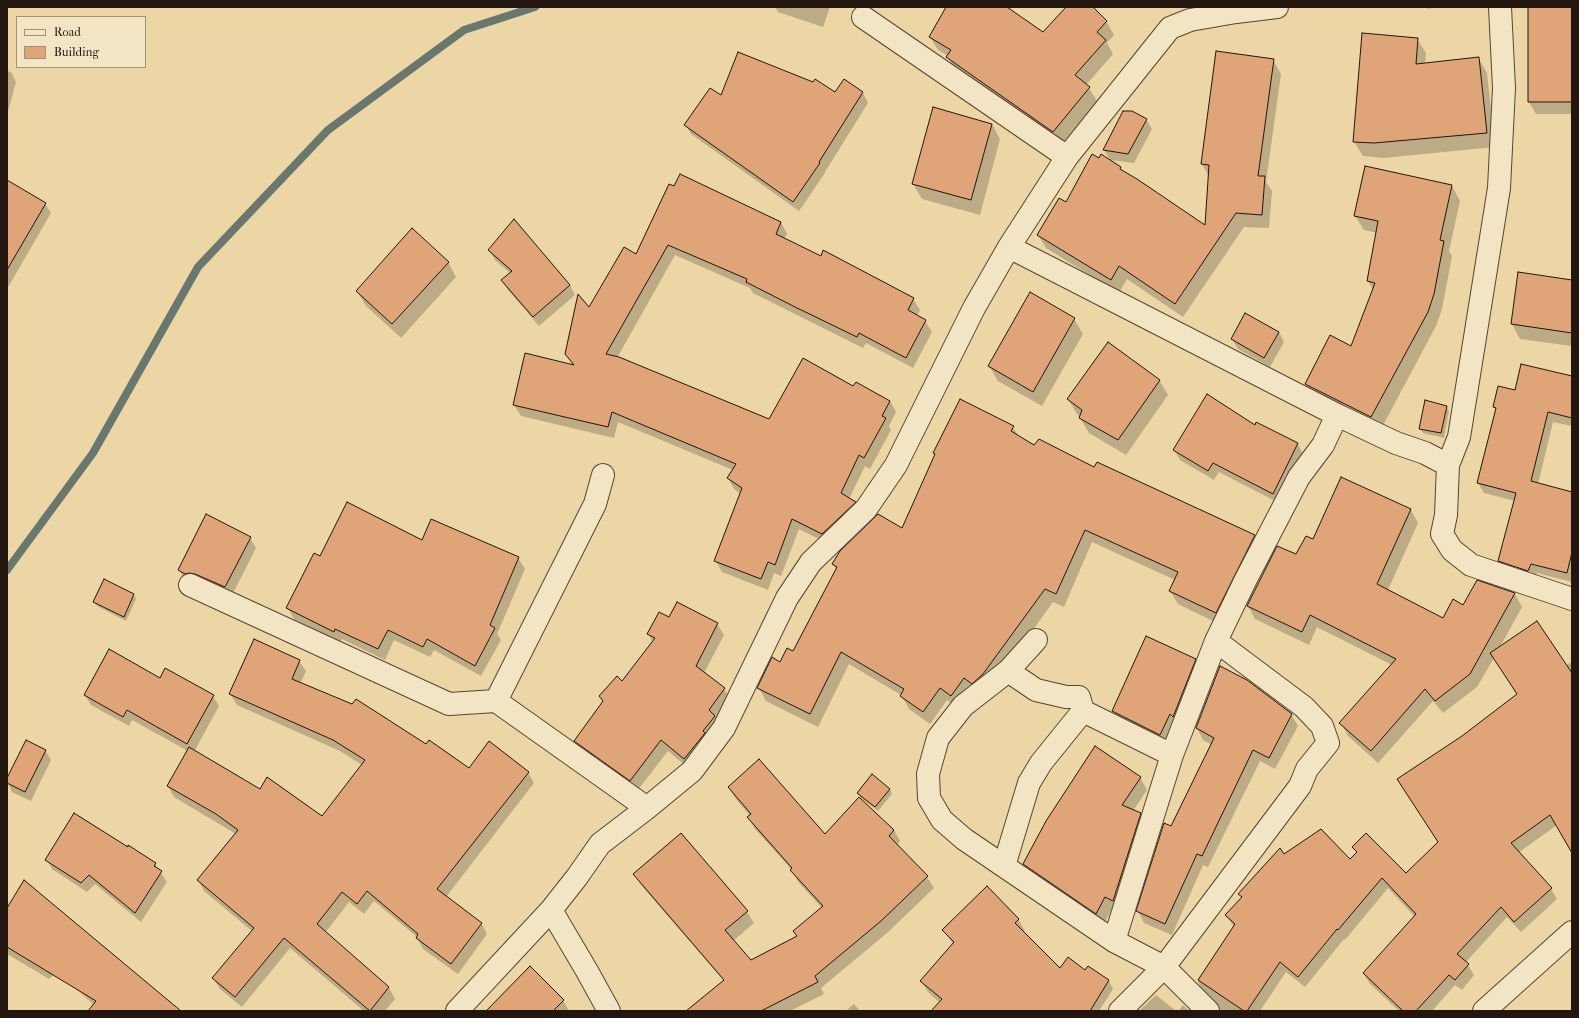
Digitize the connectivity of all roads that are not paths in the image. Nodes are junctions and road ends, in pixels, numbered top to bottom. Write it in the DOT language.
graph roads {
  1 [pos="1278,7"];
  2 [pos="1500,7"];
  3 [pos="863,18"];
  4 [pos="1067,157"];
  5 [pos="1009,247"];
  6 [pos="1337,415"];
  7 [pos="1448,465"];
  8 [pos="602,475"];
  9 [pos="190,585"];
  10 [pos="1572,599"];
  11 [pos="1036,640"];
  12 [pos="1216,641"];
  13 [pos="1008,671"];
  14 [pos="496,701"];
  15 [pos="1083,711"];
  16 [pos="1172,755"];
  17 [pos="647,808"];
  18 [pos="1004,866"];
  19 [pos="551,910"];
  20 [pos="1572,932"];
  21 [pos="1114,941"];
  22 [pos="1164,967"];
  23 [pos="457,1011"];
  24 [pos="609,1011"];
  25 [pos="1120,1011"];
  26 [pos="1208,1011"];
  27 [pos="1484,1011"];
  1 -- 4 [label="street"];
  2 -- 7 [label="street"];
  3 -- 4 [label="street"];
  4 -- 5 [label="street"];
  5 -- 6 [label="street"];
  5 -- 17 [label="street"];
  6 -- 7 [label="street"];
  6 -- 12 [label="street"];
  7 -- 10 [label="street"];
  8 -- 14 [label="street"];
  9 -- 14 [label="street"];
  11 -- 13 [label="street"];
  12 -- 16 [label="street"];
  12 -- 22 [label="street"];
  13 -- 15 [label="street"];
  13 -- 18 [label="street"];
  14 -- 17 [label="street"];
  15 -- 16 [label="street"];
  15 -- 18 [label="street"];
  16 -- 21 [label="street"];
  17 -- 19 [label="street"];
  18 -- 21 [label="street"];
  19 -- 23 [label="street"];
  19 -- 24 [label="street"];
  20 -- 27 [label="street"];
  21 -- 22 [label="street"];
  22 -- 25 [label="street"];
  22 -- 26 [label="street"];
}
